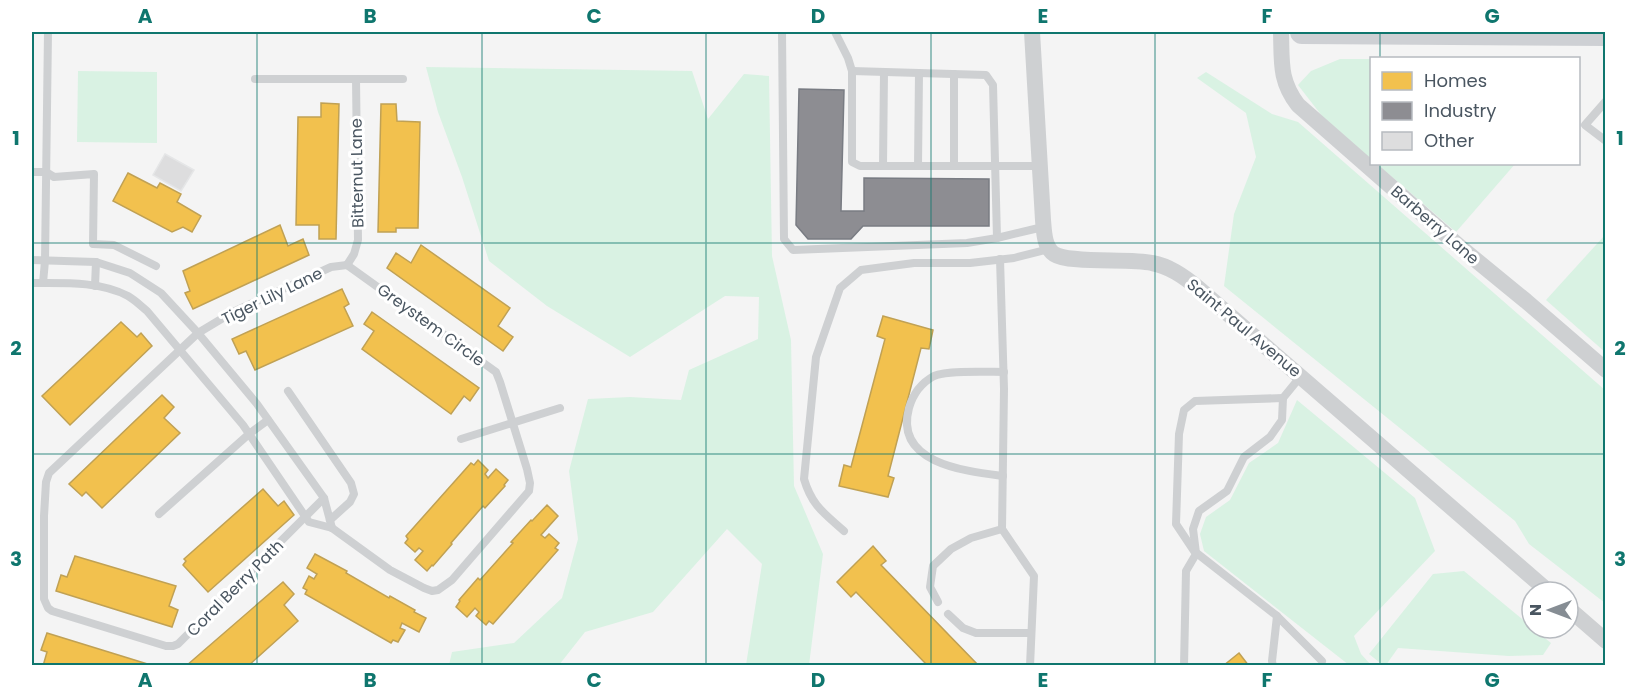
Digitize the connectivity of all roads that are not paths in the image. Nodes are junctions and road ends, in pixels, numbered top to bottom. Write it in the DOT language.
graph roads {
  1 [pos="48,32"];
  2 [pos="782,32"];
  3 [pos="835,32"];
  4 [pos="1032,32"];
  5 [pos="1281,32"];
  6 [pos="1302,32"];
  7 [pos="1390,32"];
  8 [pos="1601,33"];
  9 [pos="852,71"];
  10 [pos="884,72"];
  11 [pos="919,73"];
  12 [pos="954,74"];
  13 [pos="255,79"];
  14 [pos="356,79"];
  15 [pos="403,79"];
  16 [pos="1605,101"];
  17 [pos="1605,141"];
  18 [pos="883,166"];
  19 [pos="918,166"];
  20 [pos="954,166"];
  21 [pos="994,166"];
  22 [pos="1040,166"];
  23 [pos="32,172"];
  24 [pos="46,172"];
  25 [pos="1043,227"];
  26 [pos="997,238"];
  27 [pos="1049,249"];
  28 [pos="1000,259"];
  29 [pos="32,260"];
  30 [pos="45,261"];
  31 [pos="96,262"];
  32 [pos="347,265"];
  33 [pos="156,266"];
  34 [pos="32,283"];
  35 [pos="43,283"];
  36 [pos="95,285"];
  37 [pos="198,333"];
  38 [pos="180,351"];
  39 [pos="1605,370"];
  40 [pos="1004,372"];
  41 [pos="1301,376"];
  42 [pos="288,391"];
  43 [pos="1283,398"];
  44 [pos="560,408"];
  45 [pos="268,420"];
  46 [pos="513,423"];
  47 [pos="249,434"];
  48 [pos="461,439"];
  49 [pos="1003,476"];
  50 [pos="324,498"];
  51 [pos="159,514"];
  52 [pos="306,517"];
  53 [pos="331,524"];
  54 [pos="1002,529"];
  55 [pos="844,531"];
  56 [pos="1197,554"];
  57 [pos="1535,580"];
  58 [pos="938,602"];
  59 [pos="948,614"];
  60 [pos="1277,616"];
  61 [pos="1580,619"];
  62 [pos="1031,633"];
  63 [pos="1605,641"];
  64 [pos="1322,664"];
  65 [pos="1030,666"];
  66 [pos="1184,666"];
  67 [pos="1273,666"];
  1 -- 24 [label="lane"];
  2 -- 26 [label="lane"];
  3 -- 9 [label="lane"];
  4 -- 22 [label="street"];
  5 -- 39 [label="street, Barberry Lane"];
  6 -- 7 [label="street"];
  7 -- 8 [label="street"];
  9 -- 10 [label="lane"];
  9 -- 18 [label="lane"];
  10 -- 11 [label="lane"];
  10 -- 18 [label="lane"];
  11 -- 12 [label="lane"];
  11 -- 19 [label="lane"];
  12 -- 20 [label="lane"];
  12 -- 21 [label="lane"];
  13 -- 14 [label="lane"];
  14 -- 15 [label="lane"];
  14 -- 32 [label="lane, Bitternut Lane"];
  16 -- 17 [label="lane"];
  18 -- 19 [label="lane"];
  19 -- 20 [label="lane"];
  20 -- 21 [label="lane"];
  21 -- 22 [label="lane"];
  21 -- 26 [label="lane"];
  22 -- 25 [label="street"];
  23 -- 24 [label="lane"];
  24 -- 30 [label="lane"];
  24 -- 33 [label="lane"];
  25 -- 26 [label="lane"];
  25 -- 27 [label="street"];
  27 -- 28 [label="lane"];
  27 -- 41 [label="street, Saint Paul Avenue"];
  28 -- 40 [label="lane"];
  28 -- 55 [label="lane"];
  29 -- 30 [label="lane"];
  30 -- 31 [label="lane"];
  30 -- 35 [label="lane"];
  31 -- 36 [label="lane"];
  31 -- 37 [label="lane"];
  32 -- 37 [label="lane, Tiger Lily Lane"];
  32 -- 46 [label="lane, Greystem Circle"];
  34 -- 35 [label="lane"];
  35 -- 36 [label="lane"];
  36 -- 38 [label="lane"];
  37 -- 38 [label="lane, Coral Berry Path"];
  37 -- 45 [label="lane"];
  38 -- 47 [label="lane"];
  38 -- 52 [label="lane, Coral Berry Path"];
  40 -- 49 [label="lane"];
  40 -- 49 [label="lane"];
  41 -- 43 [label="lane"];
  41 -- 57 [label="street, Saint Paul Avenue"];
  42 -- 53 [label="lane"];
  43 -- 56 [label="lane"];
  43 -- 56 [label="lane"];
  44 -- 46 [label="lane"];
  45 -- 47 [label="lane"];
  45 -- 50 [label="lane"];
  46 -- 48 [label="lane"];
  46 -- 53 [label="lane, Greystem Circle"];
  47 -- 51 [label="lane"];
  47 -- 52 [label="lane"];
  49 -- 54 [label="lane"];
  50 -- 52 [label="lane, Coral Berry Path"];
  50 -- 53 [label="lane"];
  52 -- 53 [label="lane, Greystem Circle"];
  54 -- 58 [label="lane"];
  54 -- 62 [label="lane"];
  56 -- 60 [label="lane"];
  56 -- 66 [label="lane"];
  59 -- 62 [label="lane"];
  60 -- 64 [label="lane"];
  60 -- 67 [label="lane"];
  61 -- 63 [label="street"];
  62 -- 65 [label="lane"];
}
